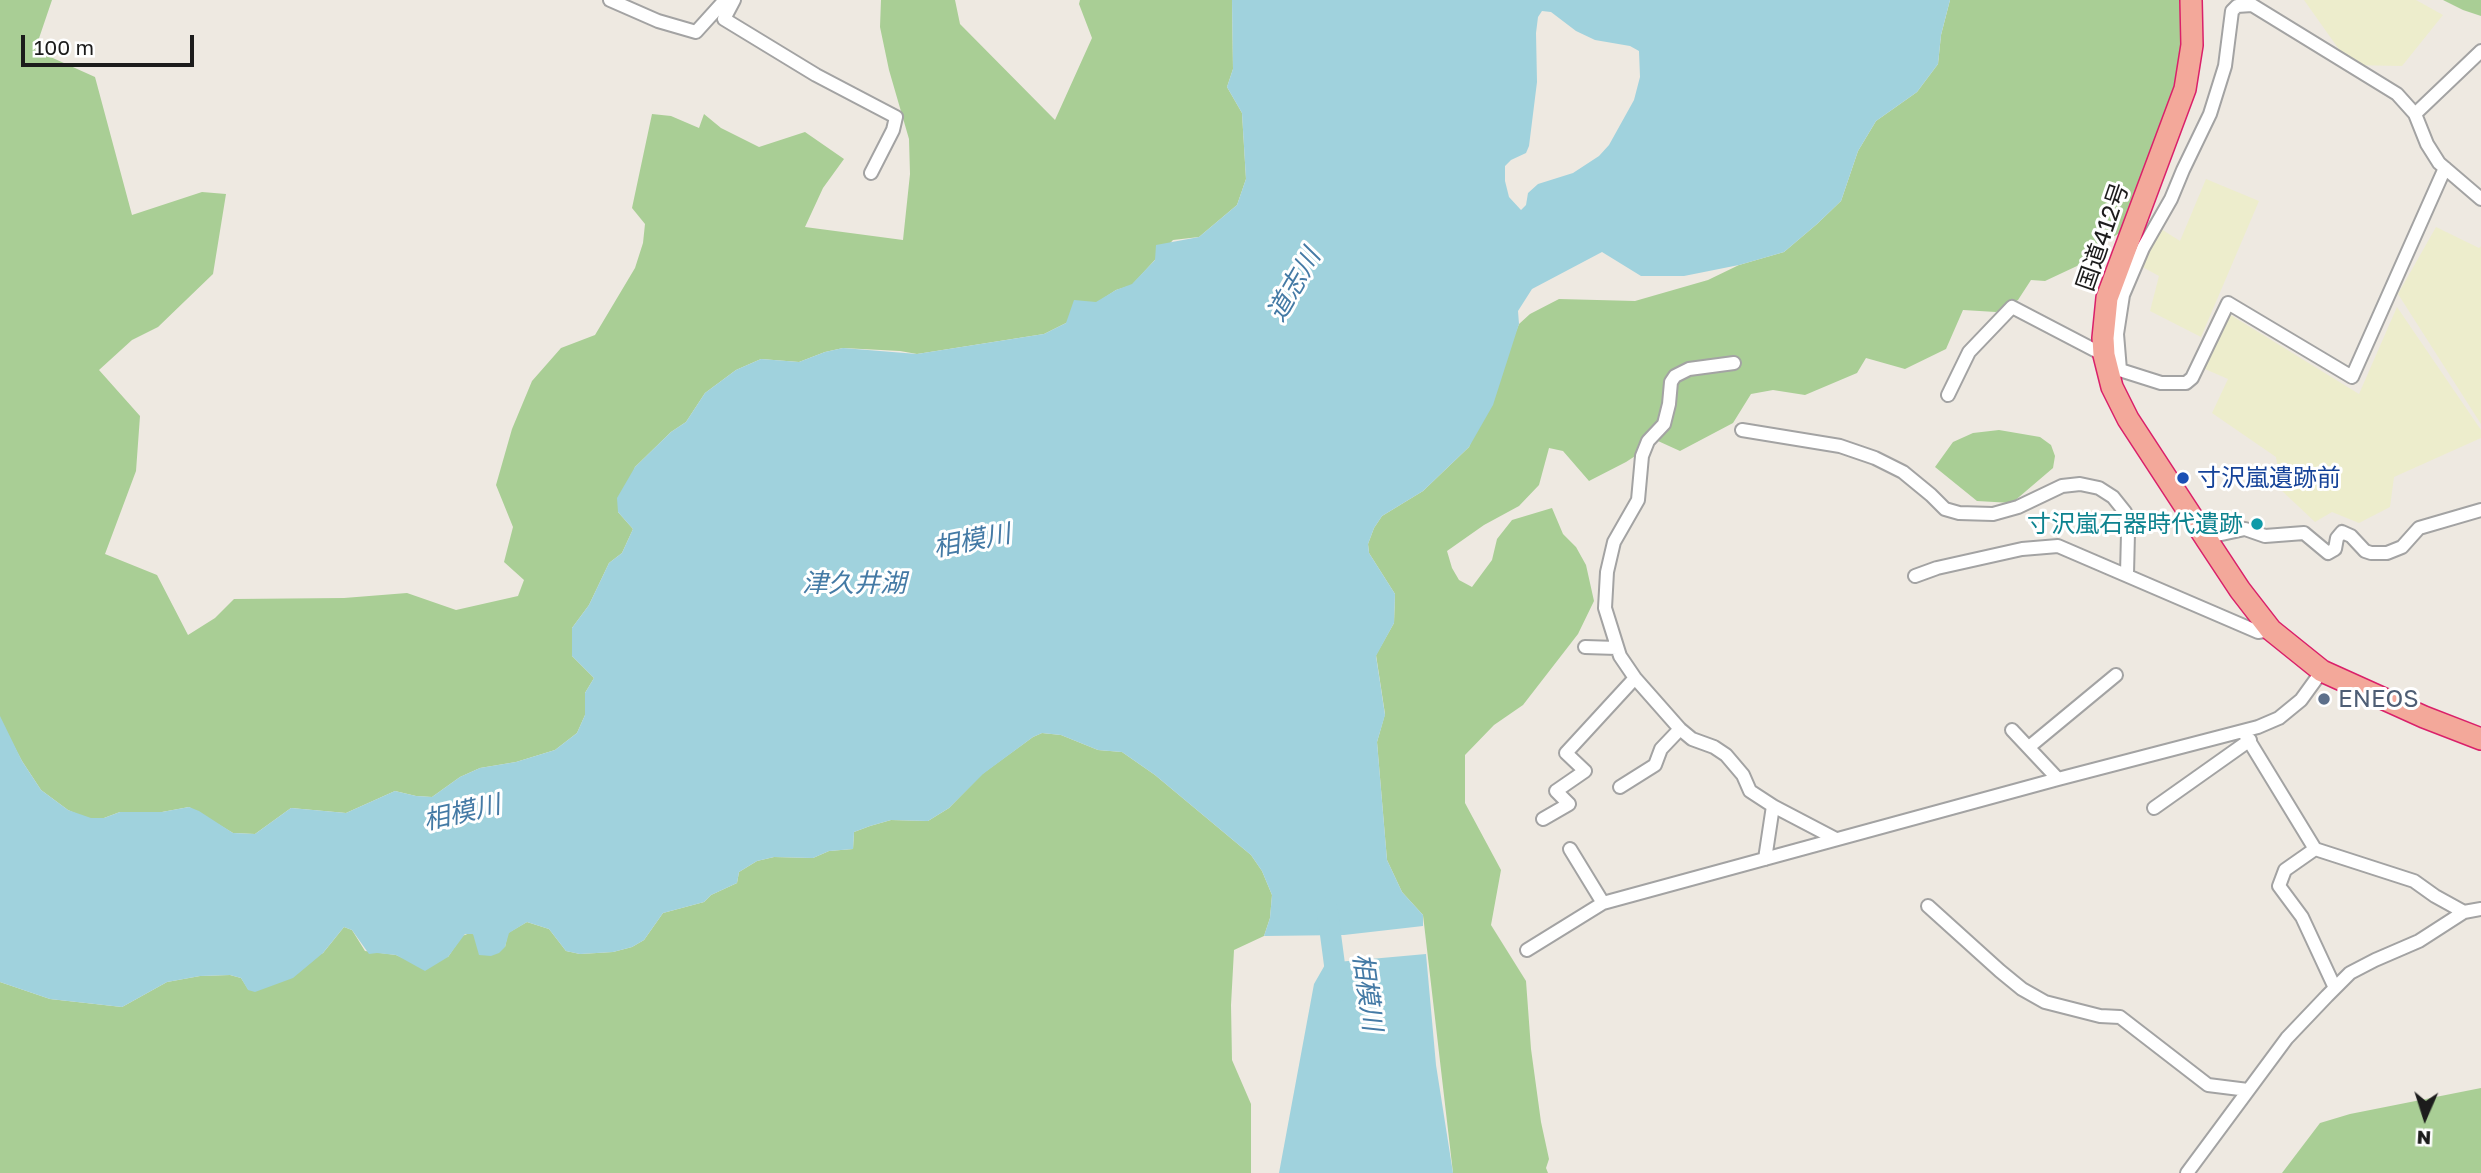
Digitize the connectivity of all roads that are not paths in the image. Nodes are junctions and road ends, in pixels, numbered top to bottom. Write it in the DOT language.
graph roads {
  1 [pos="610,0"];
  2 [pos="725,0"];
  3 [pos="734,0"];
  4 [pos="2192,0"];
  5 [pos="2481,51"];
  6 [pos="2415,114"];
  7 [pos="2445,168"];
  8 [pos="870,173"];
  9 [pos="2481,200"];
  10 [pos="1734,363"];
  11 [pos="2111,366"];
  12 [pos="1948,394"];
  13 [pos="1742,430"];
  14 [pos="2481,510"];
  15 [pos="2207,540"];
  16 [pos="2127,574"];
  17 [pos="1915,576"];
  18 [pos="2271,630"];
  19 [pos="1585,647"];
  20 [pos="1617,648"];
  21 [pos="2322,671"];
  22 [pos="2116,675"];
  23 [pos="1634,678"];
  24 [pos="1680,729"];
  25 [pos="2012,730"];
  26 [pos="2246,735"];
  27 [pos="2481,739"];
  28 [pos="2029,747"];
  29 [pos="2058,779"];
  30 [pos="1620,787"];
  31 [pos="1773,806"];
  32 [pos="2154,808"];
  33 [pos="1543,819"];
  34 [pos="1836,839"];
  35 [pos="1570,849"];
  36 [pos="2315,849"];
  37 [pos="1765,859"];
  38 [pos="1603,903"];
  39 [pos="1928,906"];
  40 [pos="2481,909"];
  41 [pos="2464,912"];
  42 [pos="1527,950"];
  43 [pos="2334,988"];
  44 [pos="2248,1090"];
  45 [pos="2187,1173"];
  1 -- 2 [label="street"];
  3 -- 8 [label="street"];
  4 -- 11 [label="highway, 国道412号"];
  5 -- 6 [label="street"];
  6 -- 7 [label="street"];
  6 -- 11 [label="street"];
  7 -- 9 [label="street"];
  7 -- 11 [label="street"];
  10 -- 20 [label="street"];
  11 -- 12 [label="street"];
  11 -- 15 [label="highway, 国道412号"];
  13 -- 16 [label="street"];
  14 -- 15 [label="street"];
  15 -- 18 [label="highway, 国道412号"];
  16 -- 17 [label="street"];
  16 -- 18 [label="street"];
  18 -- 21 [label="highway, 国道412号"];
  19 -- 20 [label="street"];
  20 -- 23 [label="street"];
  21 -- 26 [label="street"];
  21 -- 27 [label="highway, 国道412号"];
  22 -- 28 [label="street"];
  23 -- 24 [label="street"];
  23 -- 33 [label="street"];
  24 -- 30 [label="street"];
  24 -- 31 [label="street"];
  25 -- 28 [label="street"];
  26 -- 29 [label="street"];
  26 -- 32 [label="street"];
  26 -- 36 [label="street"];
  28 -- 29 [label="street"];
  29 -- 34 [label="street"];
  31 -- 34 [label="street"];
  31 -- 37 [label="street"];
  34 -- 37 [label="street"];
  35 -- 38 [label="street"];
  36 -- 41 [label="street"];
  36 -- 43 [label="street"];
  37 -- 38 [label="street"];
  38 -- 42 [label="street"];
  39 -- 44 [label="street"];
  40 -- 41 [label="street"];
  41 -- 43 [label="street"];
  43 -- 44 [label="street"];
  44 -- 45 [label="street"];
}
